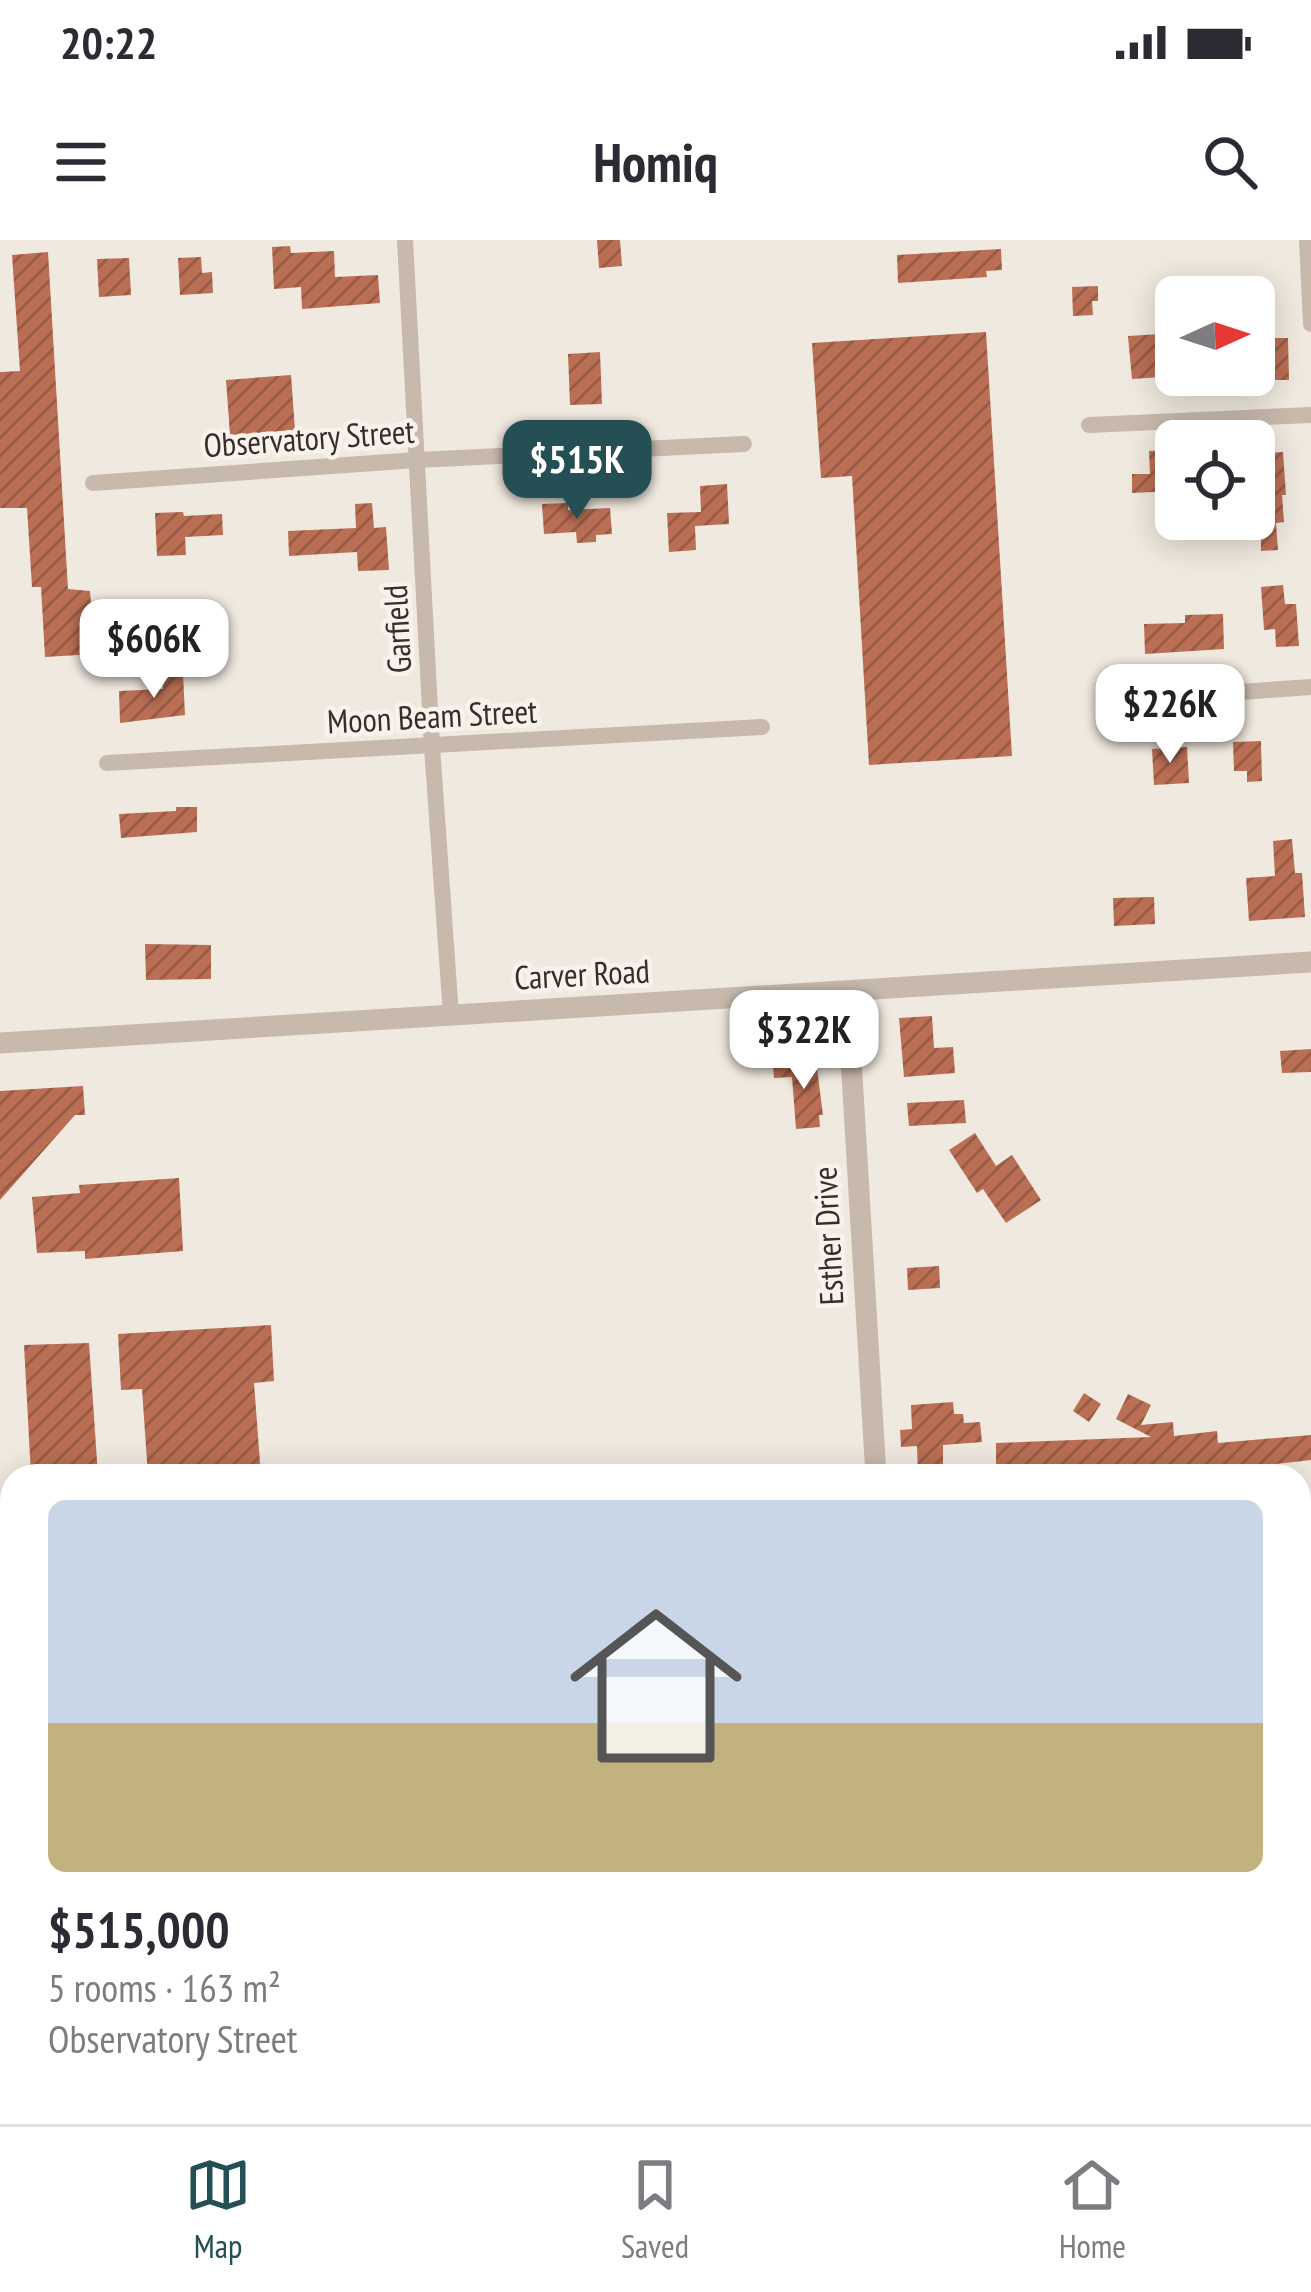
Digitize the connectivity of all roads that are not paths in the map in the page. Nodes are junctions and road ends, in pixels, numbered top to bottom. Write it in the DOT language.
graph roads {
  1 [pos="405,240"];
  2 [pos="1307,240"];
  3 [pos="1311,324"];
  4 [pos="1311,415"];
  5 [pos="1089,424"];
  6 [pos="744,444"];
  7 [pos="417,460"];
  8 [pos="93,483"];
  9 [pos="1311,687"];
  10 [pos="1110,701"];
  11 [pos="762,727"];
  12 [pos="432,747"];
  13 [pos="106,764"];
  14 [pos="1311,962"];
  15 [pos="848,992"];
  16 [pos="452,1015"];
  17 [pos="0,1042"];
  18 [pos="875,1464"];
  1 -- 7 [label="street, Garfield"];
  2 -- 3 [label="street"];
  4 -- 5 [label="street"];
  6 -- 7 [label="street, Observatory Street"];
  7 -- 8 [label="street, Observatory Street"];
  7 -- 12 [label="street, Garfield"];
  9 -- 10 [label="street"];
  11 -- 12 [label="street, Moon Beam Street"];
  12 -- 13 [label="street, Moon Beam Street"];
  12 -- 16 [label="street, Garfield"];
  14 -- 15 [label="street, Carver Road"];
  15 -- 16 [label="street, Carver Road"];
  15 -- 18 [label="street, Esther Drive"];
  16 -- 17 [label="street, Carver Road"];
}
